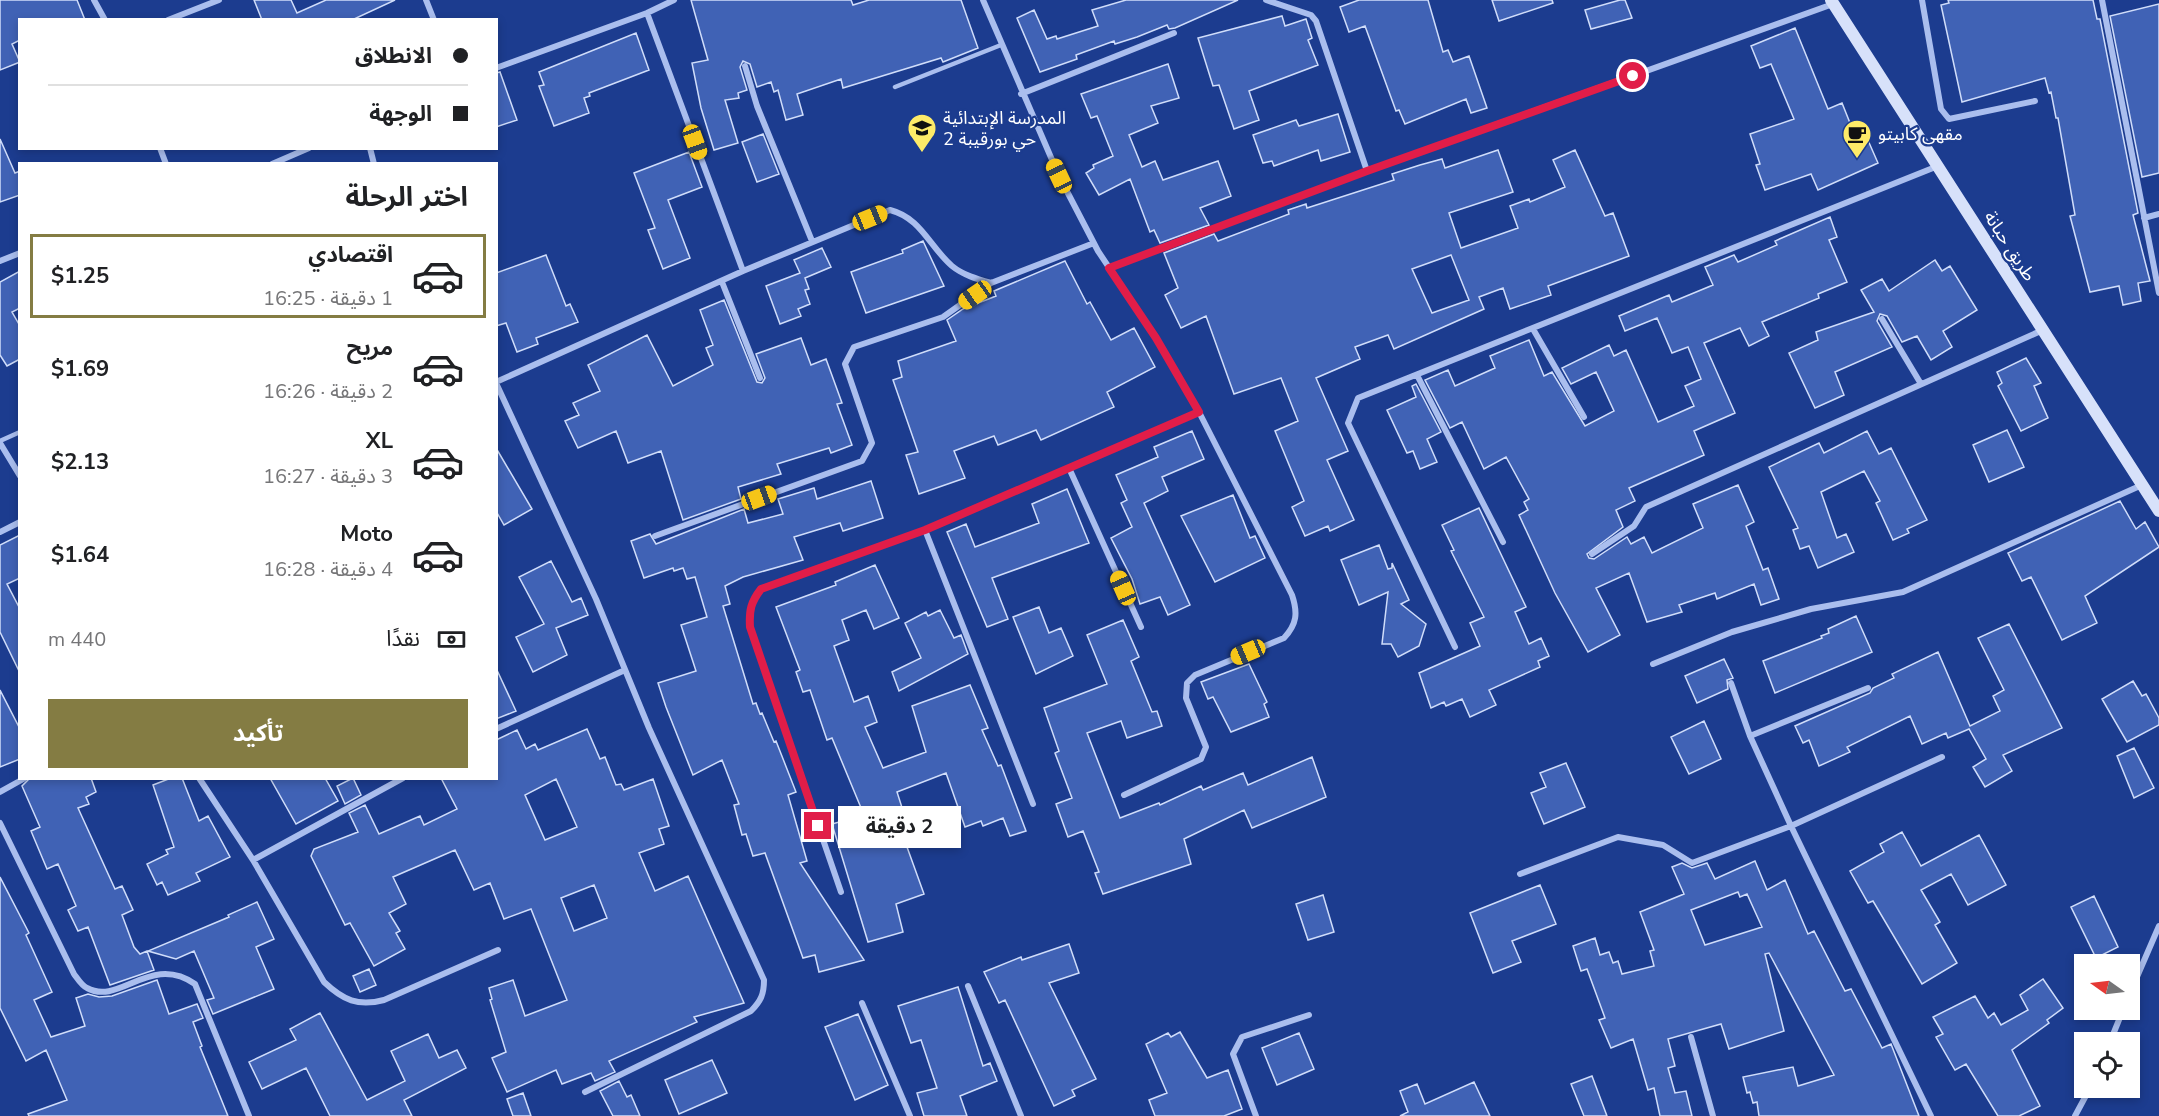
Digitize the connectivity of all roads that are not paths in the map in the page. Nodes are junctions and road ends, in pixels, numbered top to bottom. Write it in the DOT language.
graph roads {
  1 [pos="94,0"];
  2 [pos="219,0"];
  3 [pos="426,0"];
  4 [pos="674,0"];
  5 [pos="982,0"];
  6 [pos="1266,0"];
  7 [pos="1922,0"];
  8 [pos="2102,0"];
  9 [pos="1832,2"];
  10 [pos="647,13"];
  11 [pos="104,18"];
  12 [pos="173,18"];
  13 [pos="433,18"];
  14 [pos="1174,33"];
  15 [pos="1001,45"];
  16 [pos="745,66"];
  17 [pos="498,67"];
  18 [pos="895,87"];
  19 [pos="1021,94"];
  20 [pos="2036,101"];
  21 [pos="304,150"];
  22 [pos="277,162"];
  23 [pos="1938,166"];
  24 [pos="1367,171"];
  25 [pos="2159,214"];
  26 [pos="2144,218"];
  27 [pos="812,241"];
  28 [pos="1094,243"];
  29 [pos="18,254"];
  30 [pos="0,261"];
  31 [pos="1109,268"];
  32 [pos="743,271"];
  33 [pos="722,282"];
  34 [pos="991,283"];
  35 [pos="2159,294"];
  36 [pos="1882,319"];
  37 [pos="1533,329"];
  38 [pos="2043,330"];
  39 [pos="1417,375"];
  40 [pos="760,378"];
  41 [pos="498,382"];
  42 [pos="1921,384"];
  43 [pos="498,387"];
  44 [pos="1199,412"];
  45 [pos="1584,417"];
  46 [pos="18,433"];
  47 [pos="0,442"];
  48 [pos="1069,468"];
  49 [pos="18,473"];
  50 [pos="2142,485"];
  51 [pos="2159,511"];
  52 [pos="18,523"];
  53 [pos="925,530"];
  54 [pos="0,532"];
  55 [pos="655,536"];
  56 [pos="1503,542"];
  57 [pos="1593,554"];
  58 [pos="1141,627"];
  59 [pos="1455,647"];
  60 [pos="1653,664"];
  61 [pos="625,670"];
  62 [pos="1731,682"];
  63 [pos="1868,688"];
  64 [pos="498,728"];
  65 [pos="1749,735"];
  66 [pos="1942,758"];
  67 [pos="21,780"];
  68 [pos="200,780"];
  69 [pos="399,780"];
  70 [pos="0,792"];
  71 [pos="1124,795"];
  72 [pos="1033,804"];
  73 [pos="0,822"];
  74 [pos="1791,826"];
  75 [pos="253,860"];
  76 [pos="1520,874"];
  77 [pos="841,892"];
  78 [pos="2159,926"];
  79 [pos="498,950"];
  80 [pos="2140,970"];
  81 [pos="968,986"];
  82 [pos="862,1003"];
  83 [pos="1310,1015"];
  84 [pos="1691,1037"];
  85 [pos="585,1092"];
  86 [pos="2085,1098"];
  87 [pos="249,1116"];
  88 [pos="910,1116"];
  89 [pos="1021,1116"];
  90 [pos="1256,1116"];
  91 [pos="1713,1116"];
  92 [pos="1930,1116"];
  93 [pos="2075,1116"];
  1 -- 11 [label="street"];
  2 -- 12 [label="street"];
  3 -- 13 [label="street"];
  4 -- 10 [label="street"];
  5 -- 15 [label="street"];
  6 -- 24 [label="street"];
  7 -- 20 [label="street"];
  8 -- 26 [label="street"];
  9 -- 23 [label="street, طريق حبانة"];
  9 -- 24 [label="street"];
  10 -- 17 [label="street"];
  10 -- 32 [label="street"];
  14 -- 19 [label="street"];
  15 -- 18 [label="lane"];
  15 -- 19 [label="street"];
  16 -- 27 [label="street"];
  19 -- 28 [label="street"];
  21 -- 22 [label="street"];
  23 -- 37 [label="street"];
  23 -- 38 [label="street, طريق حبانة"];
  24 -- 31 [label="street"];
  25 -- 26 [label="street"];
  26 -- 35 [label="street"];
  27 -- 32 [label="street"];
  27 -- 34 [label="street"];
  28 -- 31 [label="street"];
  28 -- 34 [label="street"];
  29 -- 30 [label="street"];
  31 -- 44 [label="street"];
  32 -- 33 [label="street"];
  33 -- 40 [label="street"];
  33 -- 41 [label="street"];
  34 -- 55 [label="street"];
  36 -- 42 [label="street"];
  37 -- 39 [label="street"];
  37 -- 45 [label="street"];
  38 -- 42 [label="street"];
  38 -- 50 [label="street, طريق حبانة"];
  39 -- 56 [label="street"];
  39 -- 59 [label="street"];
  42 -- 57 [label="street"];
  43 -- 61 [label="street"];
  44 -- 48 [label="street"];
  44 -- 71 [label="street"];
  46 -- 47 [label="lane"];
  47 -- 49 [label="street"];
  48 -- 53 [label="street"];
  48 -- 58 [label="street"];
  50 -- 51 [label="street, طريق حبانة"];
  50 -- 60 [label="street"];
  52 -- 54 [label="street"];
  53 -- 72 [label="street"];
  53 -- 77 [label="street"];
  61 -- 64 [label="street"];
  61 -- 85 [label="street"];
  62 -- 65 [label="street"];
  63 -- 65 [label="street"];
  65 -- 74 [label="street"];
  66 -- 74 [label="street"];
  67 -- 70 [label="street"];
  68 -- 75 [label="street"];
  69 -- 75 [label="street"];
  73 -- 87 [label="street"];
  74 -- 76 [label="street"];
  74 -- 92 [label="street"];
  75 -- 79 [label="street"];
  78 -- 80 [label="street"];
  81 -- 89 [label="street"];
  82 -- 88 [label="street"];
  83 -- 90 [label="street"];
  84 -- 91 [label="street"];
  86 -- 93 [label="street"];
}
